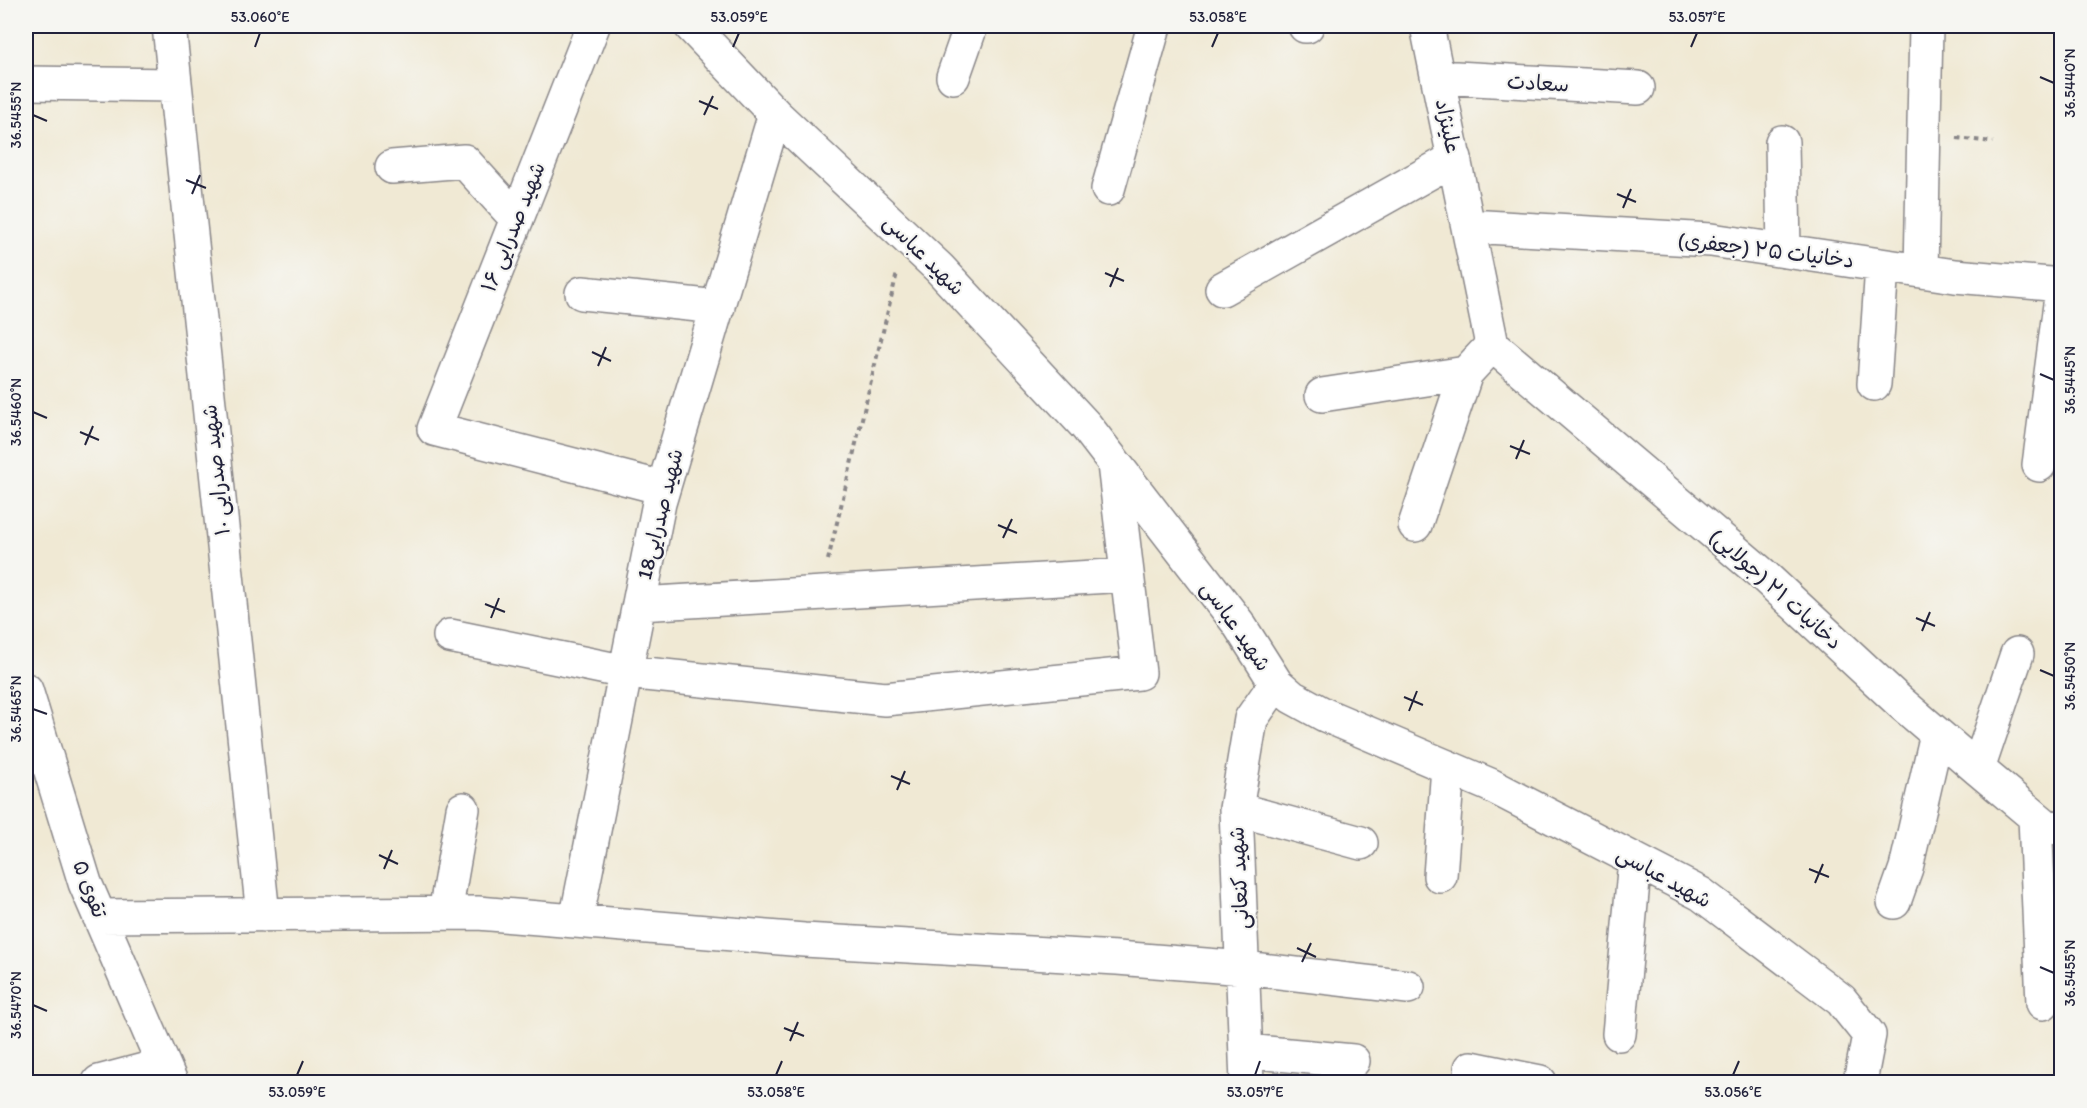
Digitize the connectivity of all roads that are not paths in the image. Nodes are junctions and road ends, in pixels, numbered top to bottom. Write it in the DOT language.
graph roads {
  1 [pos="169,26"];
  2 [pos="593,26"];
  3 [pos="691,26"];
  4 [pos="971,26"];
  5 [pos="1154,26"];
  6 [pos="1427,26"];
  7 [pos="1926,26"];
  8 [pos="953,77"];
  9 [pos="1438,77"];
  10 [pos="26,83"];
  11 [pos="175,85"];
  12 [pos="1638,88"];
  13 [pos="775,114"];
  14 [pos="1782,142"];
  15 [pos="1455,158"];
  16 [pos="392,167"];
  17 [pos="1108,189"];
  18 [pos="517,219"];
  19 [pos="1469,226"];
  20 [pos="1784,251"];
  21 [pos="1882,266"];
  22 [pos="1921,271"];
  23 [pos="2061,287"];
  24 [pos="1222,289"];
  25 [pos="582,293"];
  26 [pos="718,307"];
  27 [pos="1492,345"];
  28 [pos="1466,373"];
  29 [pos="1874,384"];
  30 [pos="1323,395"];
  31 [pos="1114,462"];
  32 [pos="2039,465"];
  33 [pos="663,488"];
  34 [pos="1415,525"];
  35 [pos="1127,575"];
  36 [pos="639,604"];
  37 [pos="450,636"];
  38 [pos="2017,654"];
  39 [pos="626,672"];
  40 [pos="1276,683"];
  41 [pos="26,690"];
  42 [pos="1937,734"];
  43 [pos="1448,767"];
  44 [pos="1978,769"];
  45 [pos="463,809"];
  46 [pos="1236,809"];
  47 [pos="2048,823"];
  48 [pos="1361,843"];
  49 [pos="1635,860"];
  50 [pos="1440,876"];
  51 [pos="1894,902"];
  52 [pos="445,913"];
  53 [pos="263,915"];
  54 [pos="99,916"];
  55 [pos="576,921"];
  56 [pos="1244,968"];
  57 [pos="1408,987"];
  58 [pos="2043,1003"];
  59 [pos="1619,1034"];
  60 [pos="1353,1061"];
  61 [pos="1247,1067"];
  62 [pos="1471,1068"];
  63 [pos="167,1074"];
  64 [pos="99,1083"];
  65 [pos="1540,1083"];
  66 [pos="1860,1083"];
  1 -- 11 [label="street, شهید صدرایی ۱۰"];
  2 -- 18 [label="street, شهید صدرایی ۱۶"];
  3 -- 13 [label="street, شهید عباسی"];
  4 -- 8 [label="street"];
  5 -- 17 [label="street"];
  6 -- 9 [label="street, علینژاد"];
  7 -- 22 [label="street"];
  9 -- 12 [label="street, سعادت"];
  9 -- 15 [label="street, علینژاد"];
  10 -- 11 [label="street"];
  11 -- 53 [label="street, شهید صدرایی ۱۰"];
  13 -- 26 [label="street, شهید صدرایی18"];
  13 -- 31 [label="street, شهید عباسی"];
  14 -- 20 [label="street"];
  15 -- 19 [label="street, علینژاد"];
  15 -- 24 [label="street"];
  16 -- 18 [label="street"];
  18 -- 33 [label="street, شهید صدرایی ۱۶"];
  19 -- 20 [label="street, دخانیات ۲۵ (جعفری)"];
  19 -- 27 [label="street, علینژاد"];
  20 -- 21 [label="street, دخانیات ۲۵ (جعفری)"];
  21 -- 22 [label="street, دخانیات ۲۵ (جعفری)"];
  21 -- 29 [label="street"];
  22 -- 23 [label="street, دخانیات ۲۵ (جعفری)"];
  23 -- 32 [label="street"];
  25 -- 26 [label="street"];
  26 -- 33 [label="street, شهید صدرایی18"];
  27 -- 28 [label="street"];
  27 -- 42 [label="street, دخانیات ۲۱ (جولایی)"];
  28 -- 30 [label="street"];
  28 -- 34 [label="street"];
  31 -- 35 [label="street"];
  31 -- 40 [label="street, شهید عباسی"];
  33 -- 36 [label="street, شهید صدرایی18"];
  35 -- 36 [label="street"];
  35 -- 39 [label="street"];
  36 -- 39 [label="street, شهید صدرایی18"];
  37 -- 39 [label="street"];
  38 -- 44 [label="street"];
  39 -- 55 [label="street, شهید صدرایی18"];
  40 -- 43 [label="street, شهید عباسی"];
  40 -- 46 [label="street, شهید کنعانی"];
  41 -- 54 [label="street, تقوی ۵"];
  42 -- 44 [label="street, دخانیات ۲۱ (جولایی)"];
  42 -- 51 [label="street"];
  43 -- 49 [label="street, شهید عباسی"];
  43 -- 50 [label="street"];
  44 -- 47 [label="street, دخانیات ۲۱ (جولایی)"];
  45 -- 52 [label="street"];
  46 -- 48 [label="street"];
  46 -- 56 [label="street, شهید کنعانی"];
  47 -- 58 [label="street"];
  49 -- 59 [label="street"];
  49 -- 66 [label="street, شهید عباسی"];
  52 -- 53 [label="street"];
  52 -- 55 [label="street"];
  53 -- 54 [label="street"];
  54 -- 63 [label="street, تقوی ۵"];
  55 -- 56 [label="street"];
  56 -- 57 [label="street"];
  56 -- 61 [label="street, شهید کنعانی"];
  60 -- 61 [label="street"];
  62 -- 65 [label="street"];
  63 -- 64 [label="street"];
}
